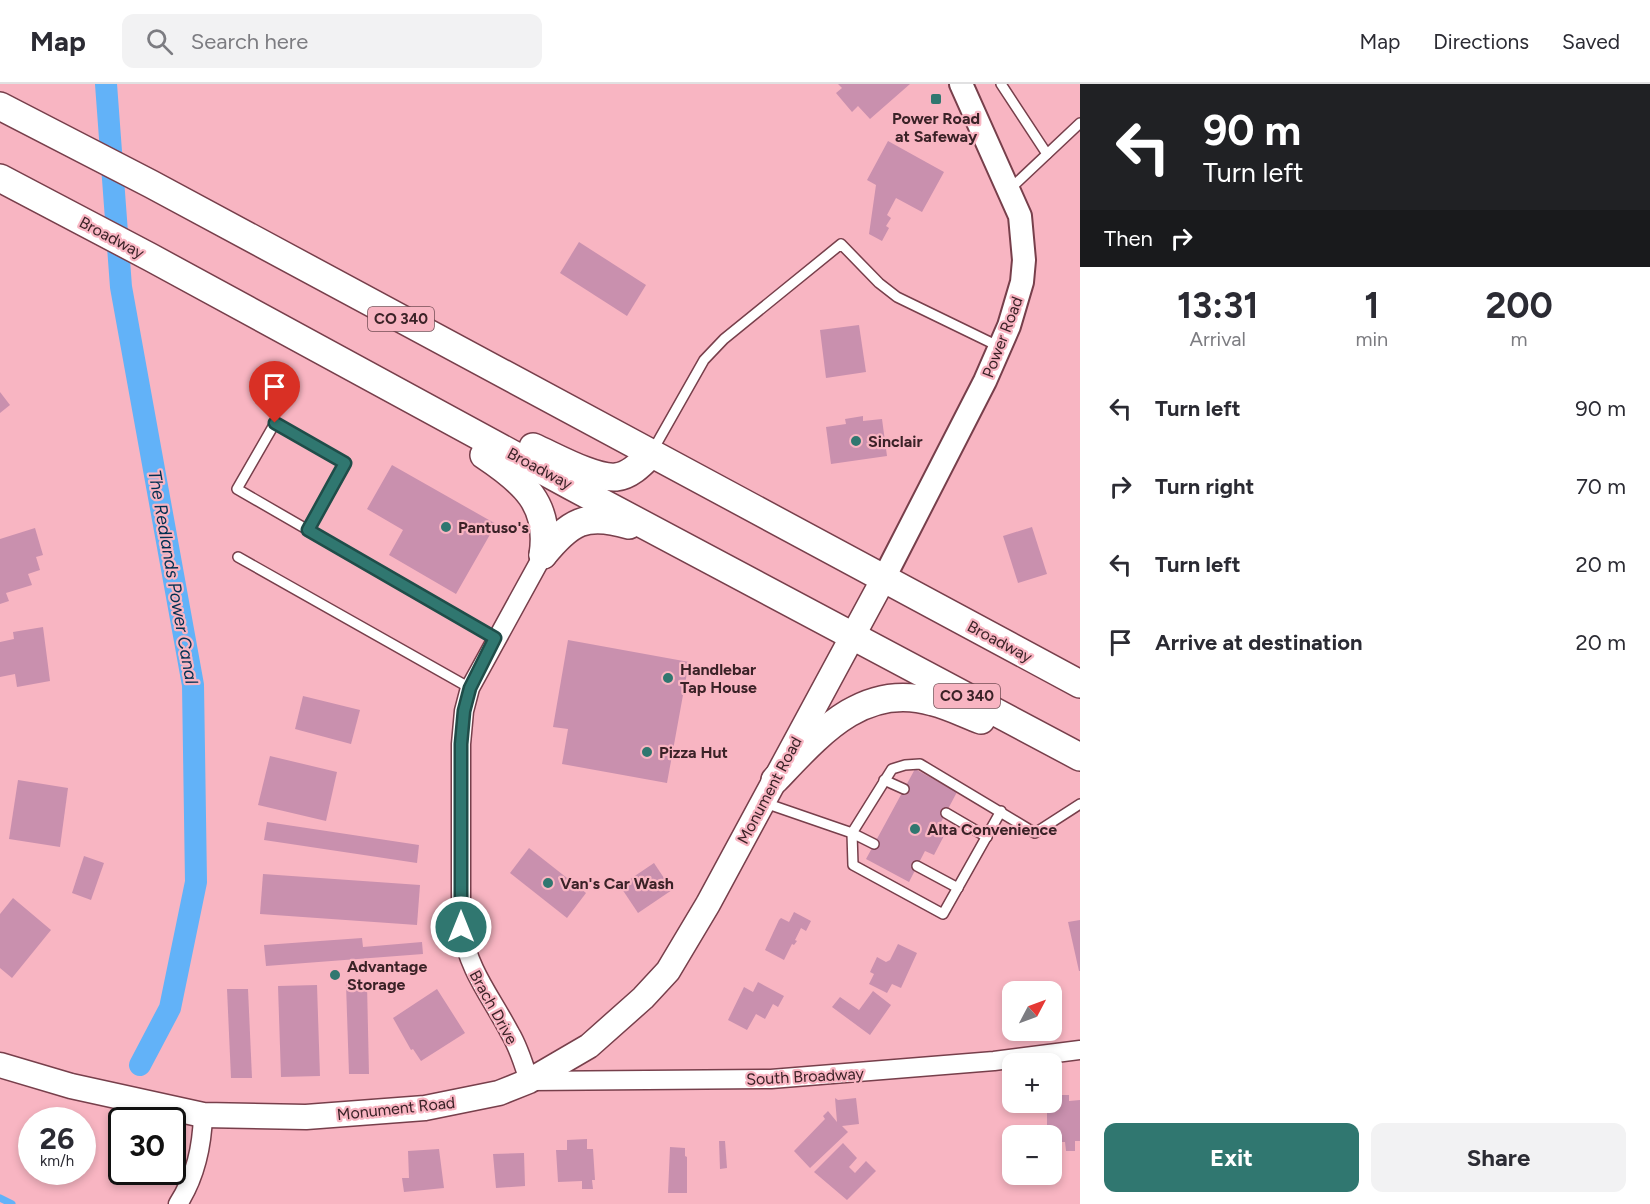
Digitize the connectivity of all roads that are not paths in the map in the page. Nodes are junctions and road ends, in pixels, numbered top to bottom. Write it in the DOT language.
graph roads {
  1 [pos="961,84"];
  2 [pos="1001,84"];
  3 [pos="0,106"];
  4 [pos="1080,123"];
  5 [pos="1047,154"];
  6 [pos="0,178"];
  7 [pos="1010,189"];
  8 [pos="1000,347"];
  9 [pos="372,378"];
  10 [pos="651,454"];
  11 [pos="308,530"];
  12 [pos="691,549"];
  13 [pos="543,555"];
  14 [pos="238,557"];
  15 [pos="884,578"];
  16 [pos="853,635"];
  17 [pos="495,638"];
  18 [pos="1080,684"];
  19 [pos="470,688"];
  20 [pos="1077,756"];
  21 [pos="884,780"];
  22 [pos="904,789"];
  23 [pos="769,791"];
  24 [pos="1080,804"];
  25 [pos="1000,811"];
  26 [pos="946,813"];
  27 [pos="852,833"];
  28 [pos="987,837"];
  29 [pos="874,844"];
  30 [pos="917,866"];
  31 [pos="958,888"];
  32 [pos="1080,1050"];
  33 [pos="0,1065"];
  34 [pos="528,1082"];
  35 [pos="203,1114"];
  36 [pos="178,1204"];
  1 -- 7 [label="street, Power Road"];
  2 -- 5 [label="lane"];
  3 -- 10 [label="main road, Broadway / CO 340"];
  4 -- 5 [label="lane"];
  5 -- 7 [label="lane"];
  6 -- 9 [label="main road, Broadway / CO 340"];
  7 -- 8 [label="street, Power Road"];
  8 -- 10 [label="lane"];
  8 -- 15 [label="street, Power Road"];
  9 -- 10 [label="main road"];
  9 -- 12 [label="main road, Broadway / CO 340"];
  9 -- 13 [label="main road"];
  10 -- 15 [label="main road, Broadway / CO 340"];
  11 -- 11 [label="lane"];
  11 -- 17 [label="lane"];
  12 -- 13 [label="main road"];
  12 -- 16 [label="main road, Broadway / CO 340"];
  13 -- 17 [label="street, Brach Drive"];
  14 -- 19 [label="lane"];
  15 -- 16 [label="main road, Monument Road"];
  15 -- 18 [label="main road, Broadway / CO 340"];
  16 -- 20 [label="main road, Broadway / CO 340"];
  16 -- 23 [label="main road, Monument Road"];
  17 -- 19 [label="street, Brach Drive"];
  19 -- 34 [label="street, Brach Drive"];
  20 -- 23 [label="main road"];
  21 -- 22 [label="lane"];
  21 -- 25 [label="lane"];
  21 -- 27 [label="lane"];
  23 -- 27 [label="lane"];
  23 -- 34 [label="main road, Monument Road"];
  24 -- 25 [label="lane"];
  25 -- 28 [label="lane"];
  26 -- 28 [label="lane"];
  27 -- 29 [label="lane"];
  27 -- 31 [label="lane"];
  28 -- 31 [label="lane"];
  30 -- 31 [label="lane"];
  32 -- 34 [label="street, South Broadway"];
  33 -- 35 [label="main road, Monument Road"];
  34 -- 35 [label="main road, Monument Road"];
  35 -- 36 [label="street"];
}
